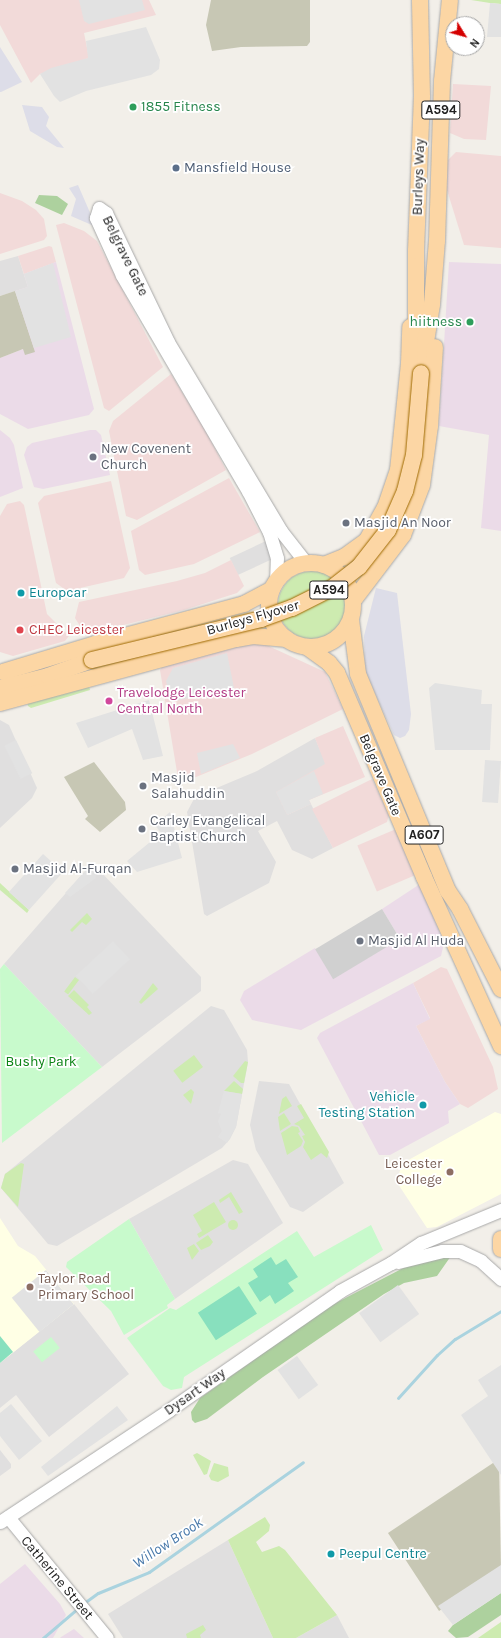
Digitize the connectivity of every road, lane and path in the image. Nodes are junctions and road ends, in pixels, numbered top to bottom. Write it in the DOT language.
graph roads {
  1 [pos="420,0"];
  2 [pos="431,0"];
  3 [pos="450,0"];
  4 [pos="422,97"];
  5 [pos="121,242"];
  6 [pos="112,253"];
  7 [pos="432,304"];
  8 [pos="415,306"];
  9 [pos="421,373"];
  10 [pos="306,563"];
  11 [pos="324,565"];
  12 [pos="274,586"];
  13 [pos="353,601"];
  14 [pos="351,620"];
  15 [pos="287,639"];
  16 [pos="307,647"];
  17 [pos="92,660"];
  18 [pos="2,672"];
  19 [pos="0,688"];
  20 [pos="0,703"];
  21 [pos="501,990"];
  22 [pos="501,1046"];
  23 [pos="501,1210"];
  24 [pos="501,1239"];
  25 [pos="501,1249"];
  26 [pos="391,1263"];
  27 [pos="501,1279"];
  28 [pos="4,1519"];
  29 [pos="107,1638"];
  1 -- 4 [label="main road, Burleys Way / A594"];
  2 -- 4 [label="main road, A594"];
  3 -- 7 [label="main road, Burleys Way / A594"];
  4 -- 8 [label="main road, Burleys Way / A594"];
  5 -- 6 [label="street"];
  5 -- 6 [label="street, Belgrave Gate"];
  5 -- 10 [label="street, Belgrave Gate"];
  6 -- 12 [label="street, Belgrave Gate"];
  7 -- 9 [label="main road, Burleys Flyover / A594"];
  7 -- 13 [label="main road, A594"];
  8 -- 9 [label="main road, Burleys Flyover / A594"];
  8 -- 11 [label="main road, A594"];
  9 -- 17 [label="main road, Burleys Flyover / A594, bridge"];
  10 -- 11 [label="main road, A594"];
  10 -- 12 [label="main road, A594"];
  11 -- 13 [label="main road, A594"];
  12 -- 15 [label="main road"];
  12 -- 18 [label="main road, A594"];
  13 -- 14 [label="main road, A594"];
  14 -- 16 [label="main road, A594"];
  14 -- 21 [label="main road, Belgrave Gate / A607"];
  15 -- 16 [label="main road"];
  15 -- 20 [label="main road"];
  16 -- 22 [label="main road, Belgrave Gate / A607"];
  17 -- 18 [label="main road, Burleys Flyover"];
  17 -- 19 [label="main road, A594"];
  23 -- 26 [label="street, Dysart Way"];
  24 -- 25 [label="main road"];
  26 -- 27 [label="street, Dysart Way"];
  26 -- 28 [label="street, Dysart Way"];
  28 -- 29 [label="street, Catherine Street"];
}
